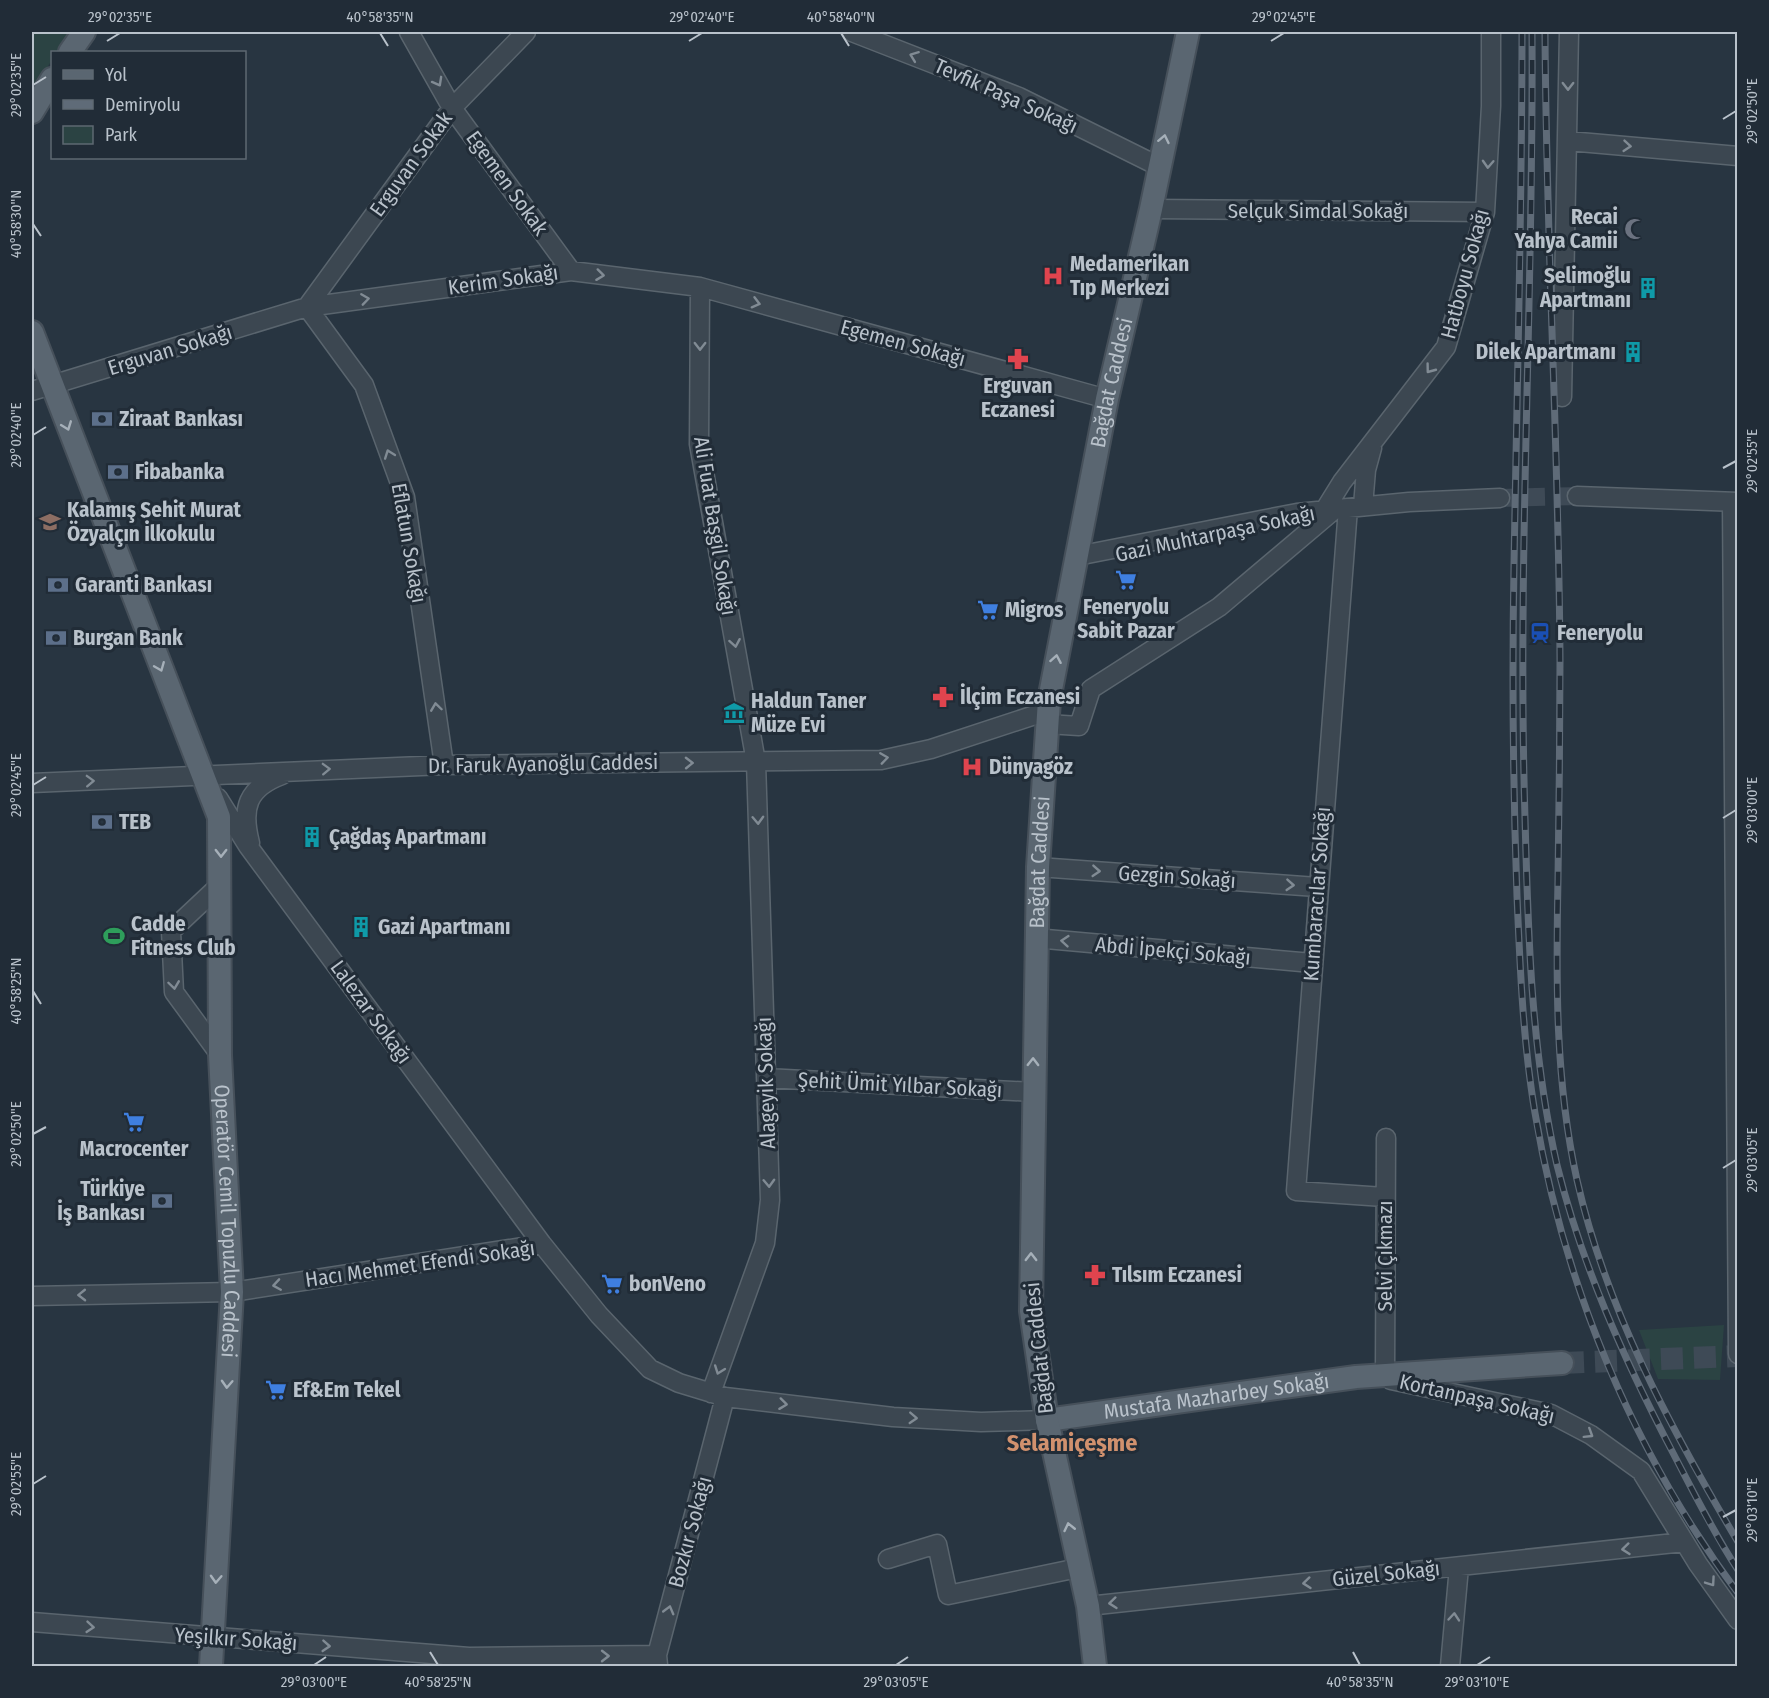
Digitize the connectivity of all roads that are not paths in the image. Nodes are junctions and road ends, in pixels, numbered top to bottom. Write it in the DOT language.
graph roads {
  1 [pos="84,32"];
  2 [pos="409,32"];
  3 [pos="526,32"];
  4 [pos="852,32"];
  5 [pos="1188,32"];
  6 [pos="1491,32"];
  7 [pos="1569,32"];
  8 [pos="71,51"];
  9 [pos="51,82"];
  10 [pos="452,108"];
  11 [pos="32,112"];
  12 [pos="1568,141"];
  13 [pos="1737,156"];
  14 [pos="1158,166"];
  15 [pos="1151,209"];
  16 [pos="1485,212"];
  17 [pos="571,271"];
  18 [pos="700,287"];
  19 [pos="308,307"];
  20 [pos="32,332"];
  21 [pos="42,388"];
  22 [pos="1562,396"];
  23 [pos="1107,399"];
  24 [pos="1374,444"];
  25 [pos="1577,496"];
  26 [pos="1500,498"];
  27 [pos="1735,502"];
  28 [pos="1343,508"];
  29 [pos="1075,561"];
  30 [pos="1047,718"];
  31 [pos="756,762"];
  32 [pos="444,765"];
  33 [pos="296,770"];
  34 [pos="205,776"];
  35 [pos="32,783"];
  36 [pos="253,853"];
  37 [pos="1038,867"];
  38 [pos="220,885"];
  39 [pos="1317,887"];
  40 [pos="1035,938"];
  41 [pos="1312,963"];
  42 [pos="220,1055"];
  43 [pos="766,1078"];
  44 [pos="1033,1092"];
  45 [pos="1386,1138"];
  46 [pos="1384,1197"];
  47 [pos="542,1244"];
  48 [pos="232,1292"];
  49 [pos="32,1296"];
  50 [pos="1737,1333"];
  51 [pos="1737,1354"];
  52 [pos="1562,1364"];
  53 [pos="1379,1375"];
  54 [pos="718,1395"];
  55 [pos="1047,1420"];
  56 [pos="1684,1542"];
  57 [pos="888,1559"];
  58 [pos="1459,1566"];
  59 [pos="1078,1568"];
  60 [pos="1088,1606"];
  61 [pos="1737,1620"];
  62 [pos="32,1622"];
  63 [pos="213,1637"];
  64 [pos="658,1661"];
  65 [pos="468,1662"];
  66 [pos="211,1666"];
  67 [pos="1095,1666"];
  68 [pos="1450,1666"];
  1 -- 8 [label="main road"];
  2 -- 10 [label="street, Egemen Sokak, one-way"];
  3 -- 10 [label="street, Erguvan Sokak"];
  14 -- 4 [label="street, Tevfik Paşa Sokağı, one-way"];
  14 -- 5 [label="main road, Bağdat Caddesi, one-way"];
  6 -- 16 [label="street, Hatboyu Sokağı, one-way"];
  7 -- 12 [label="street, one-way"];
  9 -- 11 [label="main road"];
  10 -- 17 [label="street, Egemen Sokak"];
  10 -- 19 [label="street, Erguvan Sokak"];
  12 -- 13 [label="street, one-way"];
  12 -- 22 [label="street"];
  14 -- 15 [label="main road, Bağdat Caddesi"];
  15 -- 16 [label="street, Selçuk Simdal Sokağı"];
  15 -- 23 [label="main road, Bağdat Caddesi"];
  16 -- 24 [label="street, Hatboyu Sokağı, one-way"];
  17 -- 18 [label="street, Kerim Sokağı, one-way"];
  19 -- 17 [label="street, Kerim Sokağı, one-way"];
  18 -- 23 [label="street, Egemen Sokağı, one-way"];
  18 -- 31 [label="street, Ali Fuat Başgil Sokağı, one-way"];
  19 -- 21 [label="street, Erguvan Sokağı"];
  32 -- 19 [label="street, Eflatun Sokağı, one-way"];
  20 -- 21 [label="main road, Operatör Cemil Topuzlu Caddesi"];
  21 -- 34 [label="main road, Operatör Cemil Topuzlu Caddesi, one-way"];
  23 -- 29 [label="main road, Bağdat Caddesi"];
  24 -- 28 [label="street, Kumbaracılar Sokağı"];
  24 -- 28 [label="street, Hatboyu Sokağı"];
  25 -- 27 [label="street"];
  26 -- 28 [label="street, Gazi Muhtarpaşa Sokağı"];
  27 -- 50 [label="street"];
  28 -- 29 [label="street, Gazi Muhtarpaşa Sokağı"];
  28 -- 30 [label="street"];
  28 -- 39 [label="street, Kumbaracılar Sokağı"];
  30 -- 29 [label="main road, Bağdat Caddesi, one-way"];
  31 -- 30 [label="street, Dr. Faruk Ayanoğlu Caddesi, one-way"];
  30 -- 37 [label="main road, Bağdat Caddesi"];
  32 -- 31 [label="street, Dr. Faruk Ayanoğlu Caddesi, one-way"];
  31 -- 43 [label="street, Alageyik Sokağı, one-way"];
  33 -- 32 [label="street, Dr. Faruk Ayanoğlu Caddesi, one-way"];
  33 -- 34 [label="street, Dr. Faruk Ayanoğlu Caddesi"];
  33 -- 36 [label="street"];
  35 -- 34 [label="street, Dr. Faruk Ayanoğlu Caddesi, one-way"];
  34 -- 36 [label="street, Lalezar Sokağı"];
  34 -- 38 [label="main road, Operatör Cemil Topuzlu Caddesi, one-way"];
  36 -- 47 [label="street, Lalezar Sokağı"];
  37 -- 39 [label="street, Gezgin Sokağı, one-way"];
  37 -- 40 [label="main road, Bağdat Caddesi"];
  38 -- 42 [label="main road, Operatör Cemil Topuzlu Caddesi"];
  38 -- 42 [label="street, one-way"];
  39 -- 41 [label="street, Kumbaracılar Sokağı"];
  41 -- 40 [label="street, Abdi İpekçi Sokağı, one-way"];
  44 -- 40 [label="main road, Bağdat Caddesi, one-way"];
  41 -- 46 [label="street, Kumbaracılar Sokağı"];
  42 -- 48 [label="main road, Operatör Cemil Topuzlu Caddesi"];
  43 -- 44 [label="street, Şehit Ümit Yılbar Sokağı"];
  43 -- 54 [label="street, Alageyik Sokağı, one-way"];
  55 -- 44 [label="main road, Bağdat Caddesi, one-way"];
  45 -- 46 [label="street, Selvi Çıkmazı"];
  46 -- 53 [label="street, Selvi Çıkmazı"];
  47 -- 48 [label="street, Hacı Mehmet Efendi Sokağı, one-way"];
  47 -- 54 [label="street, Hacı Mehmet Efendi Sokağı"];
  48 -- 49 [label="street, Hacı Mehmet Efendi Sokağı, one-way"];
  48 -- 63 [label="main road, Operatör Cemil Topuzlu Caddesi, one-way"];
  50 -- 51 [label="street"];
  52 -- 53 [label="main road, Mustafa Mazharbey Sokağı"];
  53 -- 55 [label="main road, Mustafa Mazharbey Sokağı"];
  53 -- 56 [label="street, Kortanpaşa Sokağı, one-way"];
  54 -- 55 [label="street, Hacı Mehmet Efendi Sokağı, one-way"];
  64 -- 54 [label="street, Bozkır Sokağı, one-way"];
  59 -- 55 [label="main road, Bağdat Caddesi, one-way"];
  56 -- 58 [label="street, Güzel Sokağı, one-way"];
  56 -- 61 [label="street, Kortanpaşa Sokağı, one-way"];
  57 -- 59 [label="street"];
  58 -- 60 [label="street, Güzel Sokağı, one-way"];
  68 -- 58 [label="street, one-way"];
  59 -- 60 [label="main road, Bağdat Caddesi"];
  60 -- 67 [label="main road, Bağdat Caddesi"];
  62 -- 63 [label="street, Yeşilkır Sokağı, one-way"];
  63 -- 65 [label="street, Yeşilkır Sokağı, one-way"];
  63 -- 66 [label="main road, Operatör Cemil Topuzlu Caddesi"];
  65 -- 64 [label="street, Yeşilkır Sokağı, one-way"];
}
